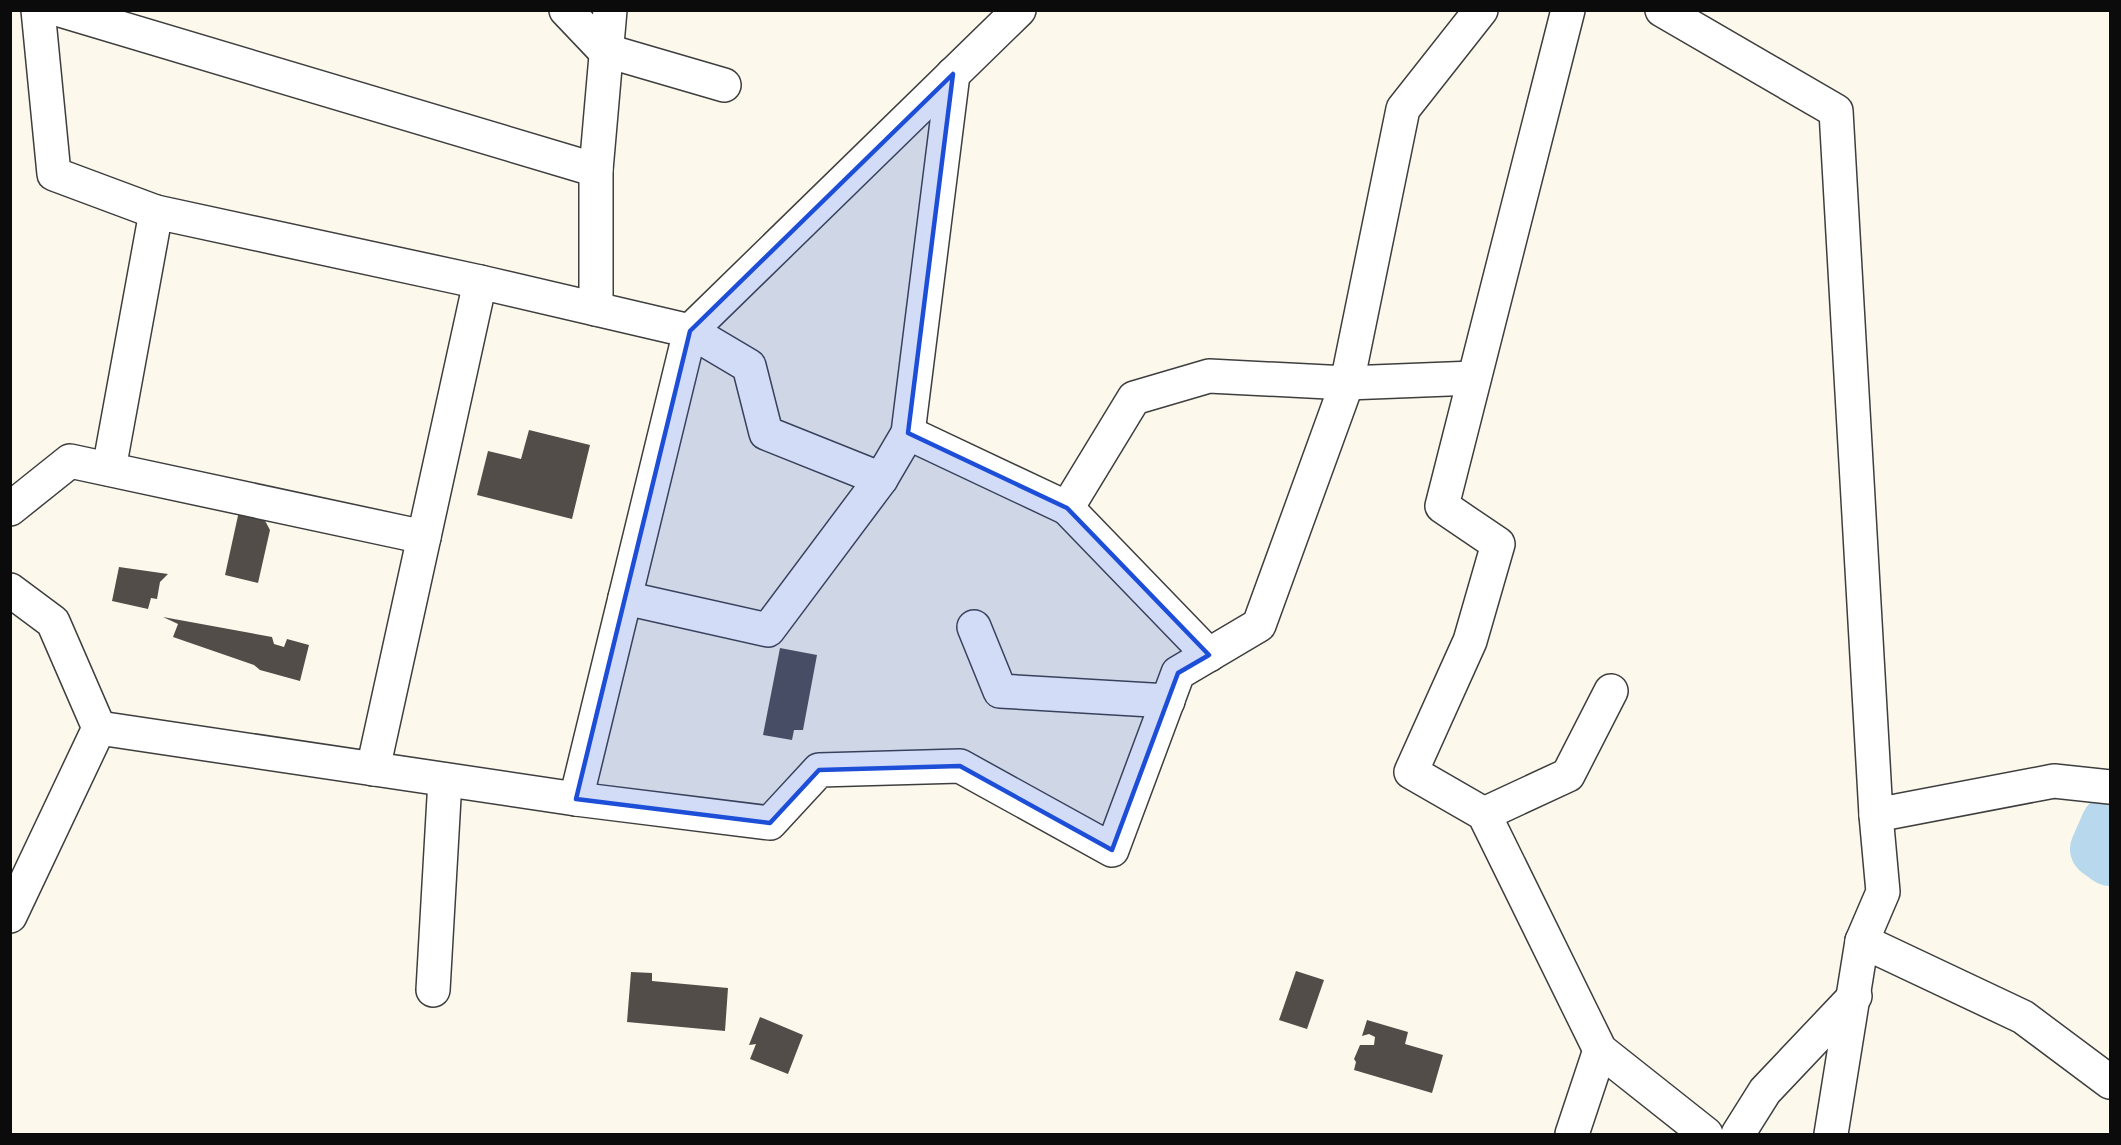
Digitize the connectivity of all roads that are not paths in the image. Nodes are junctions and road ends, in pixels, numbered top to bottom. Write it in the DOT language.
graph roads {
  1 [pos="39,10"];
  2 [pos="60,10"];
  3 [pos="566,10"];
  4 [pos="609,10"];
  5 [pos="1019,10"];
  6 [pos="1481,10"];
  7 [pos="1568,10"];
  8 [pos="1662,10"];
  9 [pos="604,50"];
  10 [pos="953,75"];
  11 [pos="724,86"];
  12 [pos="596,170"];
  13 [pos="156,212"];
  14 [pos="480,282"];
  15 [pos="596,309"];
  16 [pos="690,332"];
  17 [pos="1474,378"];
  18 [pos="1347,383"];
  19 [pos="908,433"];
  20 [pos="109,469"];
  21 [pos="881,479"];
  22 [pos="1067,508"];
  23 [pos="10,509"];
  24 [pos="424,537"];
  25 [pos="10,590"];
  26 [pos="625,598"];
  27 [pos="974,627"];
  28 [pos="1209,655"];
  29 [pos="1611,691"];
  30 [pos="1168,701"];
  31 [pos="99,728"];
  32 [pos="373,769"];
  33 [pos="445,780"];
  34 [pos="2110,787"];
  35 [pos="576,799"];
  36 [pos="1484,814"];
  37 [pos="1876,815"];
  38 [pos="10,915"];
  39 [pos="1862,941"];
  40 [pos="433,990"];
  41 [pos="1855,996"];
  42 [pos="1600,1050"];
  43 [pos="2110,1082"];
  44 [pos="1572,1134"];
  45 [pos="1706,1134"];
  46 [pos="1738,1134"];
  47 [pos="1831,1134"];
  1 -- 13 [label="street"];
  2 -- 12 [label="street"];
  3 -- 9 [label="street"];
  4 -- 9 [label="street"];
  5 -- 10 [label="street"];
  6 -- 18 [label="street"];
  7 -- 17 [label="street"];
  8 -- 37 [label="street"];
  9 -- 11 [label="street"];
  9 -- 12 [label="street"];
  10 -- 16 [label="street"];
  10 -- 19 [label="street"];
  12 -- 15 [label="street"];
  13 -- 14 [label="street"];
  13 -- 20 [label="street"];
  14 -- 15 [label="street"];
  14 -- 24 [label="street"];
  15 -- 16 [label="street"];
  16 -- 21 [label="street"];
  16 -- 26 [label="street"];
  17 -- 18 [label="street"];
  17 -- 36 [label="street"];
  18 -- 22 [label="street"];
  18 -- 28 [label="street"];
  19 -- 21 [label="street"];
  19 -- 22 [label="street"];
  20 -- 23 [label="street"];
  20 -- 24 [label="street"];
  21 -- 26 [label="street"];
  22 -- 28 [label="street"];
  24 -- 32 [label="street"];
  25 -- 31 [label="street"];
  26 -- 35 [label="street"];
  27 -- 30 [label="street"];
  28 -- 30 [label="street"];
  29 -- 36 [label="street"];
  30 -- 35 [label="street"];
  31 -- 32 [label="street"];
  31 -- 38 [label="street"];
  32 -- 33 [label="street"];
  33 -- 35 [label="street"];
  33 -- 40 [label="street"];
  34 -- 37 [label="street"];
  36 -- 42 [label="street"];
  37 -- 39 [label="street"];
  39 -- 41 [label="street"];
  39 -- 43 [label="street"];
  41 -- 46 [label="street"];
  41 -- 47 [label="street"];
  42 -- 44 [label="street"];
  42 -- 45 [label="street"];
}
